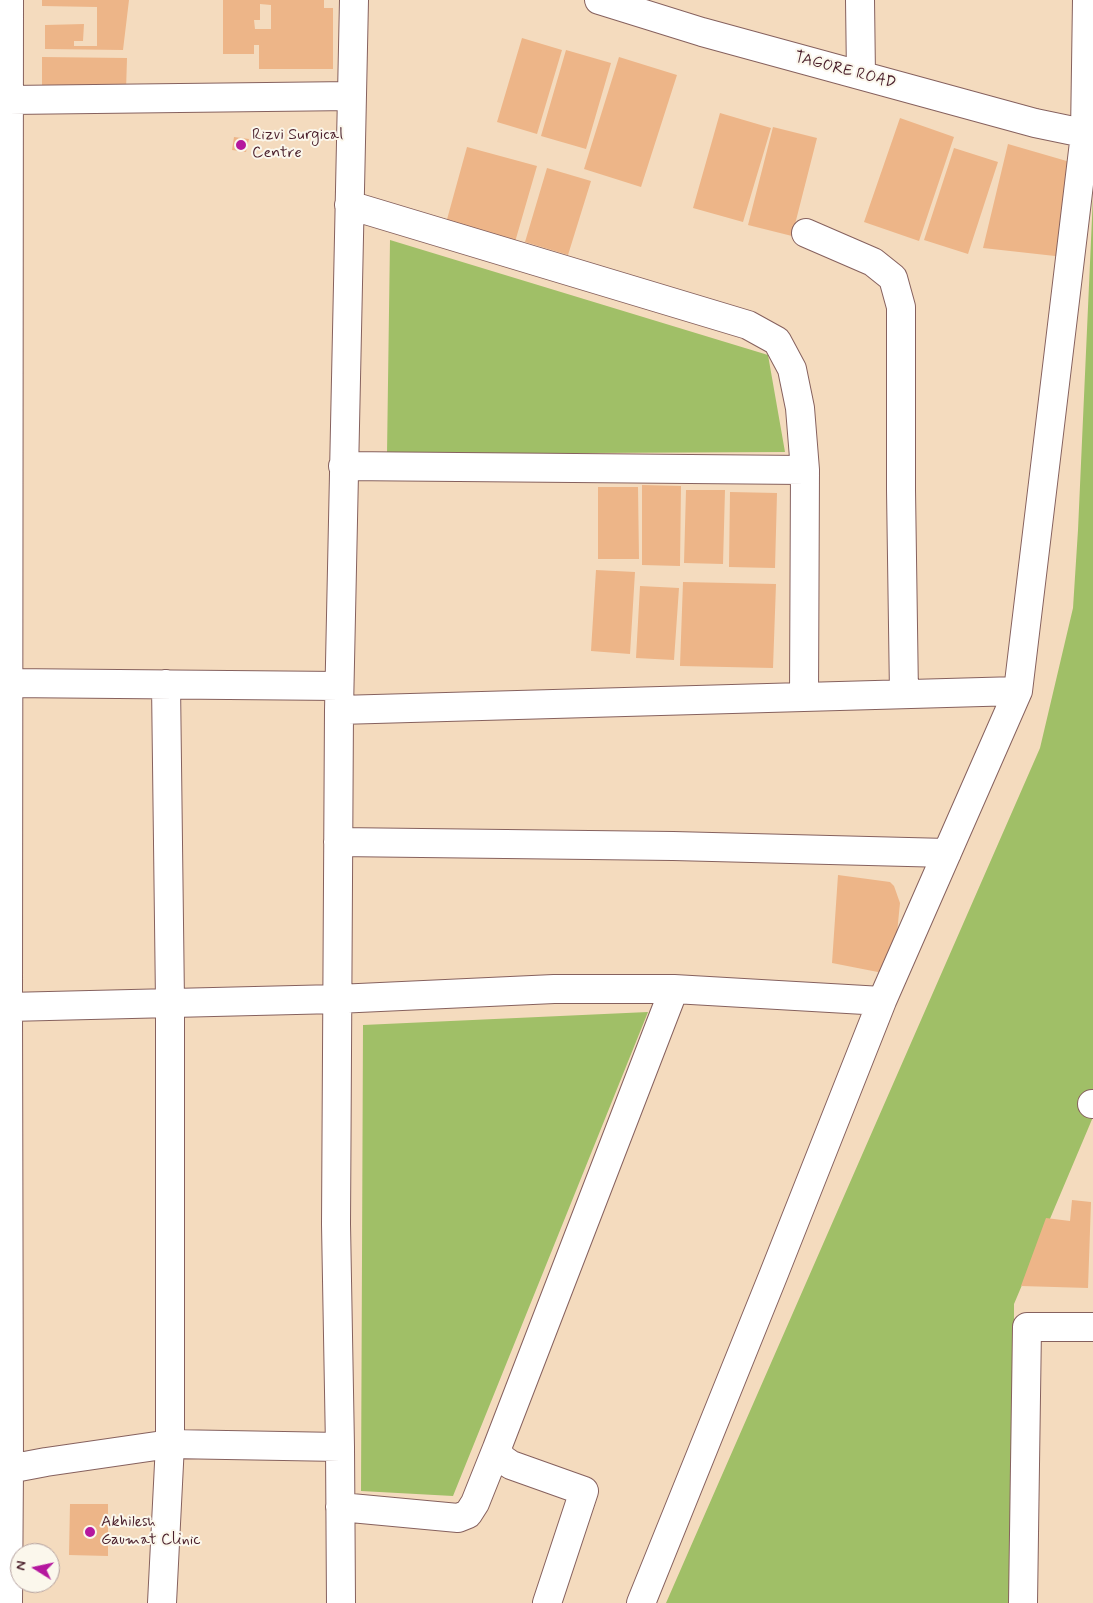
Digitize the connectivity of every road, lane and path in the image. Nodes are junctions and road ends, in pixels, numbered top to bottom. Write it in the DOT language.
graph roads {
  1 [pos="9,0"];
  2 [pos="354,0"];
  3 [pos="599,0"];
  4 [pos="860,0"];
  5 [pos="1087,0"];
  6 [pos="861,75"];
  7 [pos="352,96"];
  8 [pos="9,100"];
  9 [pos="1089,135"];
  10 [pos="349,205"];
  11 [pos="806,232"];
  12 [pos="343,466"];
  13 [pos="805,470"];
  14 [pos="8,682"];
  15 [pos="166,684"];
  16 [pos="1018,691"];
  17 [pos="904,694"];
  18 [pos="804,696"];
  19 [pos="339,698"];
  20 [pos="338,842"];
  21 [pos="947,852"];
  22 [pos="4,920"];
  23 [pos="674,989"];
  24 [pos="337,999"];
  25 [pos="882,1001"];
  26 [pos="170,1002"];
  27 [pos="8,1007"];
  28 [pos="1093,1327"];
  29 [pos="170,1444"];
  30 [pos="340,1446"];
  31 [pos="497,1448"];
  32 [pos="9,1469"];
  33 [pos="340,1507"];
  34 [pos="8,1603"];
  35 [pos="162,1603"];
  36 [pos="341,1603"];
  37 [pos="547,1603"];
  38 [pos="641,1603"];
  39 [pos="1023,1603"];
  1 -- 8 [label="street"];
  2 -- 7 [label="street"];
  3 -- 6 [label="street, TAGORE ROAD"];
  4 -- 6 [label="street"];
  5 -- 9 [label="street"];
  6 -- 9 [label="street, TAGORE ROAD"];
  7 -- 8 [label="street"];
  7 -- 10 [label="street"];
  8 -- 14 [label="street"];
  9 -- 16 [label="street"];
  10 -- 12 [label="street"];
  10 -- 13 [label="street"];
  11 -- 17 [label="street"];
  12 -- 13 [label="street"];
  12 -- 19 [label="street"];
  13 -- 18 [label="street"];
  14 -- 15 [label="street"];
  14 -- 22 [label="street"];
  15 -- 19 [label="street"];
  15 -- 26 [label="street"];
  16 -- 17 [label="street"];
  16 -- 21 [label="street"];
  17 -- 18 [label="street"];
  18 -- 19 [label="street"];
  19 -- 20 [label="street"];
  20 -- 21 [label="street"];
  20 -- 24 [label="street"];
  21 -- 25 [label="street"];
  22 -- 27 [label="street"];
  23 -- 24 [label="street"];
  23 -- 25 [label="street"];
  23 -- 31 [label="street"];
  24 -- 26 [label="street"];
  24 -- 30 [label="street"];
  25 -- 38 [label="street"];
  26 -- 27 [label="street"];
  26 -- 29 [label="street"];
  27 -- 32 [label="street"];
  28 -- 39 [label="street"];
  29 -- 30 [label="street"];
  29 -- 32 [label="street"];
  29 -- 35 [label="street"];
  30 -- 33 [label="street"];
  31 -- 33 [label="street"];
  31 -- 37 [label="street"];
  32 -- 34 [label="street"];
  33 -- 36 [label="street"];
}
